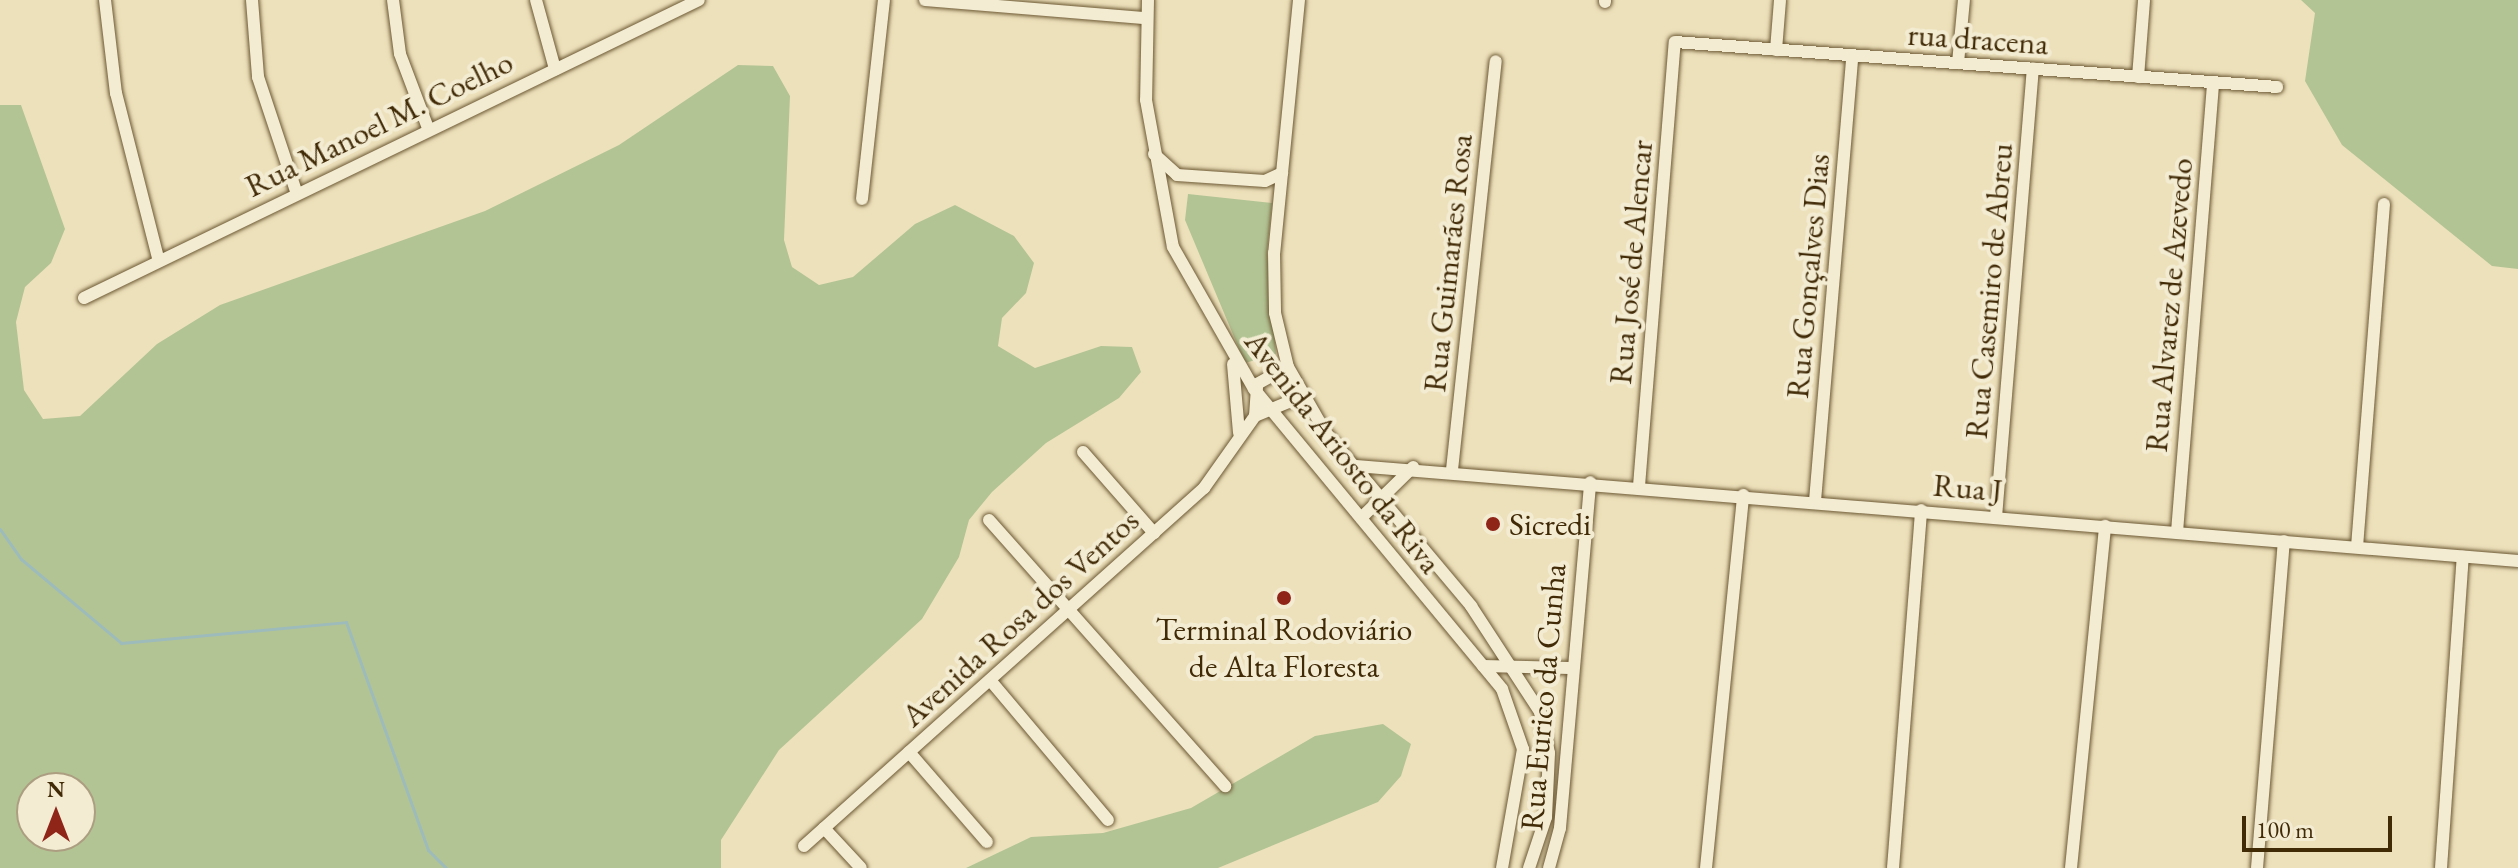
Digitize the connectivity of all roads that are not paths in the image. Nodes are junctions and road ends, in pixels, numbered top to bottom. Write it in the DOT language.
graph roads {
  1 [pos="105,0"];
  2 [pos="252,0"];
  3 [pos="393,0"];
  4 [pos="536,0"];
  5 [pos="699,0"];
  6 [pos="884,0"];
  7 [pos="925,0"];
  8 [pos="1148,0"];
  9 [pos="1299,0"];
  10 [pos="1780,0"];
  11 [pos="1964,0"];
  12 [pos="2144,0"];
  13 [pos="1004,3"];
  14 [pos="1146,18"];
  15 [pos="1675,42"];
  16 [pos="1776,50"];
  17 [pos="1852,56"];
  18 [pos="1496,61"];
  19 [pos="1958,63"];
  20 [pos="555,69"];
  21 [pos="2033,69"];
  22 [pos="2138,77"];
  23 [pos="2213,82"];
  24 [pos="2277,87"];
  25 [pos="428,128"];
  26 [pos="1151,147"];
  27 [pos="1282,173"];
  28 [pos="1176,179"];
  29 [pos="1220,182"];
  30 [pos="1159,191"];
  31 [pos="297,194"];
  32 [pos="862,199"];
  33 [pos="1280,200"];
  34 [pos="2384,204"];
  35 [pos="158,258"];
  36 [pos="84,298"];
  37 [pos="1233,361"];
  38 [pos="1288,367"];
  39 [pos="1254,389"];
  40 [pos="1303,396"];
  41 [pos="1271,406"];
  42 [pos="1255,416"];
  43 [pos="1239,433"];
  44 [pos="1083,452"];
  45 [pos="1356,466"];
  46 [pos="1413,467"];
  47 [pos="1452,470"];
  48 [pos="1590,482"];
  49 [pos="1639,486"];
  50 [pos="1743,495"];
  51 [pos="1378,498"];
  52 [pos="1815,501"];
  53 [pos="1921,510"];
  54 [pos="1996,517"];
  55 [pos="1361,518"];
  56 [pos="989,520"];
  57 [pos="2105,526"];
  58 [pos="2177,532"];
  59 [pos="1154,533"];
  60 [pos="2284,541"];
  61 [pos="2357,547"];
  62 [pos="2463,557"];
  63 [pos="2518,561"];
  64 [pos="1072,607"];
  65 [pos="1509,663"];
  66 [pos="1483,666"];
  67 [pos="1570,668"];
  68 [pos="990,680"];
  69 [pos="909,752"];
  70 [pos="1556,754"];
  71 [pos="1225,786"];
  72 [pos="1108,820"];
  73 [pos="824,828"];
  74 [pos="987,842"];
  75 [pos="804,846"];
  76 [pos="861,868"];
  77 [pos="1502,868"];
  78 [pos="1529,868"];
  79 [pos="1549,868"];
  80 [pos="1706,868"];
  81 [pos="1893,868"];
  82 [pos="2071,868"];
  83 [pos="2257,868"];
  84 [pos="2441,868"];
  1 -- 35 [label="street"];
  2 -- 31 [label="street"];
  3 -- 25 [label="street"];
  4 -- 20 [label="street"];
  5 -- 20 [label="street, Rua Manoel M. Coelho"];
  6 -- 32 [label="street"];
  7 -- 13 [label="street"];
  8 -- 14 [label="street, Avenida Ariosto da Riva"];
  9 -- 27 [label="street"];
  10 -- 16 [label="street"];
  11 -- 19 [label="street"];
  12 -- 22 [label="street"];
  13 -- 14 [label="street"];
  14 -- 26 [label="street, Avenida Ariosto da Riva"];
  15 -- 16 [label="street, rua dracena"];
  15 -- 49 [label="street, Rua José de Alencar"];
  16 -- 17 [label="street, rua dracena"];
  17 -- 19 [label="street, rua dracena"];
  17 -- 52 [label="street, Rua Gonçalves Dias"];
  18 -- 47 [label="street, Rua Guimarães Rosa"];
  19 -- 21 [label="street, rua dracena"];
  20 -- 25 [label="street, Rua Manoel M. Coelho"];
  21 -- 22 [label="street, rua dracena"];
  21 -- 54 [label="street, Rua Casemiro de Abreu"];
  22 -- 23 [label="street, rua dracena"];
  23 -- 24 [label="street, rua dracena"];
  23 -- 58 [label="street, Rua Alvarez de Azevedo"];
  25 -- 31 [label="street, Rua Manoel M. Coelho"];
  26 -- 28 [label="street"];
  26 -- 30 [label="street, Avenida Ariosto da Riva"];
  27 -- 29 [label="street"];
  27 -- 33 [label="street"];
  28 -- 29 [label="street"];
  28 -- 30 [label="street"];
  29 -- 33 [label="street"];
  30 -- 37 [label="street, Avenida Ariosto da Riva"];
  31 -- 35 [label="street, Rua Manoel M. Coelho"];
  33 -- 38 [label="street"];
  34 -- 61 [label="street"];
  35 -- 36 [label="street, Rua Manoel M. Coelho"];
  37 -- 39 [label="street, Avenida Ariosto da Riva"];
  37 -- 43 [label="street"];
  38 -- 39 [label="street"];
  38 -- 40 [label="street"];
  39 -- 41 [label="street, Avenida Ariosto da Riva"];
  39 -- 42 [label="street"];
  40 -- 41 [label="street, Avenida Rosa dos Ventos"];
  40 -- 45 [label="street"];
  41 -- 42 [label="street, Avenida Rosa dos Ventos"];
  41 -- 55 [label="street, Avenida Ariosto da Riva"];
  42 -- 43 [label="street, Avenida Rosa dos Ventos"];
  43 -- 59 [label="street, Avenida Rosa dos Ventos"];
  44 -- 59 [label="street"];
  45 -- 46 [label="street, Rua J"];
  45 -- 51 [label="street"];
  46 -- 47 [label="street, Rua J"];
  46 -- 51 [label="street"];
  47 -- 48 [label="street, Rua J"];
  48 -- 49 [label="street, Rua J"];
  48 -- 67 [label="street, Rua Eurico da Cunha"];
  49 -- 50 [label="street, Rua J"];
  50 -- 52 [label="street, Rua J"];
  50 -- 80 [label="street"];
  51 -- 55 [label="street"];
  51 -- 65 [label="street"];
  52 -- 53 [label="street, Rua J"];
  53 -- 54 [label="street, Rua J"];
  53 -- 81 [label="street"];
  54 -- 57 [label="street, Rua J"];
  55 -- 66 [label="street, Avenida Ariosto da Riva"];
  56 -- 64 [label="street"];
  57 -- 58 [label="street, Rua J"];
  57 -- 82 [label="street"];
  58 -- 60 [label="street, Rua J"];
  59 -- 64 [label="street, Avenida Rosa dos Ventos"];
  60 -- 61 [label="street, Rua J"];
  60 -- 83 [label="street"];
  61 -- 62 [label="street, Rua J"];
  62 -- 63 [label="street, Rua J"];
  62 -- 84 [label="street"];
  64 -- 68 [label="street, Avenida Rosa dos Ventos"];
  64 -- 71 [label="street"];
  65 -- 66 [label="street"];
  65 -- 67 [label="street"];
  65 -- 70 [label="street"];
  66 -- 77 [label="street, Avenida Ariosto da Riva"];
  67 -- 70 [label="street, Rua Eurico da Cunha"];
  68 -- 69 [label="street, Avenida Rosa dos Ventos"];
  68 -- 72 [label="street"];
  69 -- 73 [label="street, Avenida Rosa dos Ventos"];
  69 -- 74 [label="street"];
  70 -- 78 [label="street"];
  70 -- 79 [label="street, Rua Eurico da Cunha"];
  73 -- 75 [label="street, Avenida Rosa dos Ventos"];
  73 -- 76 [label="street"];
}
